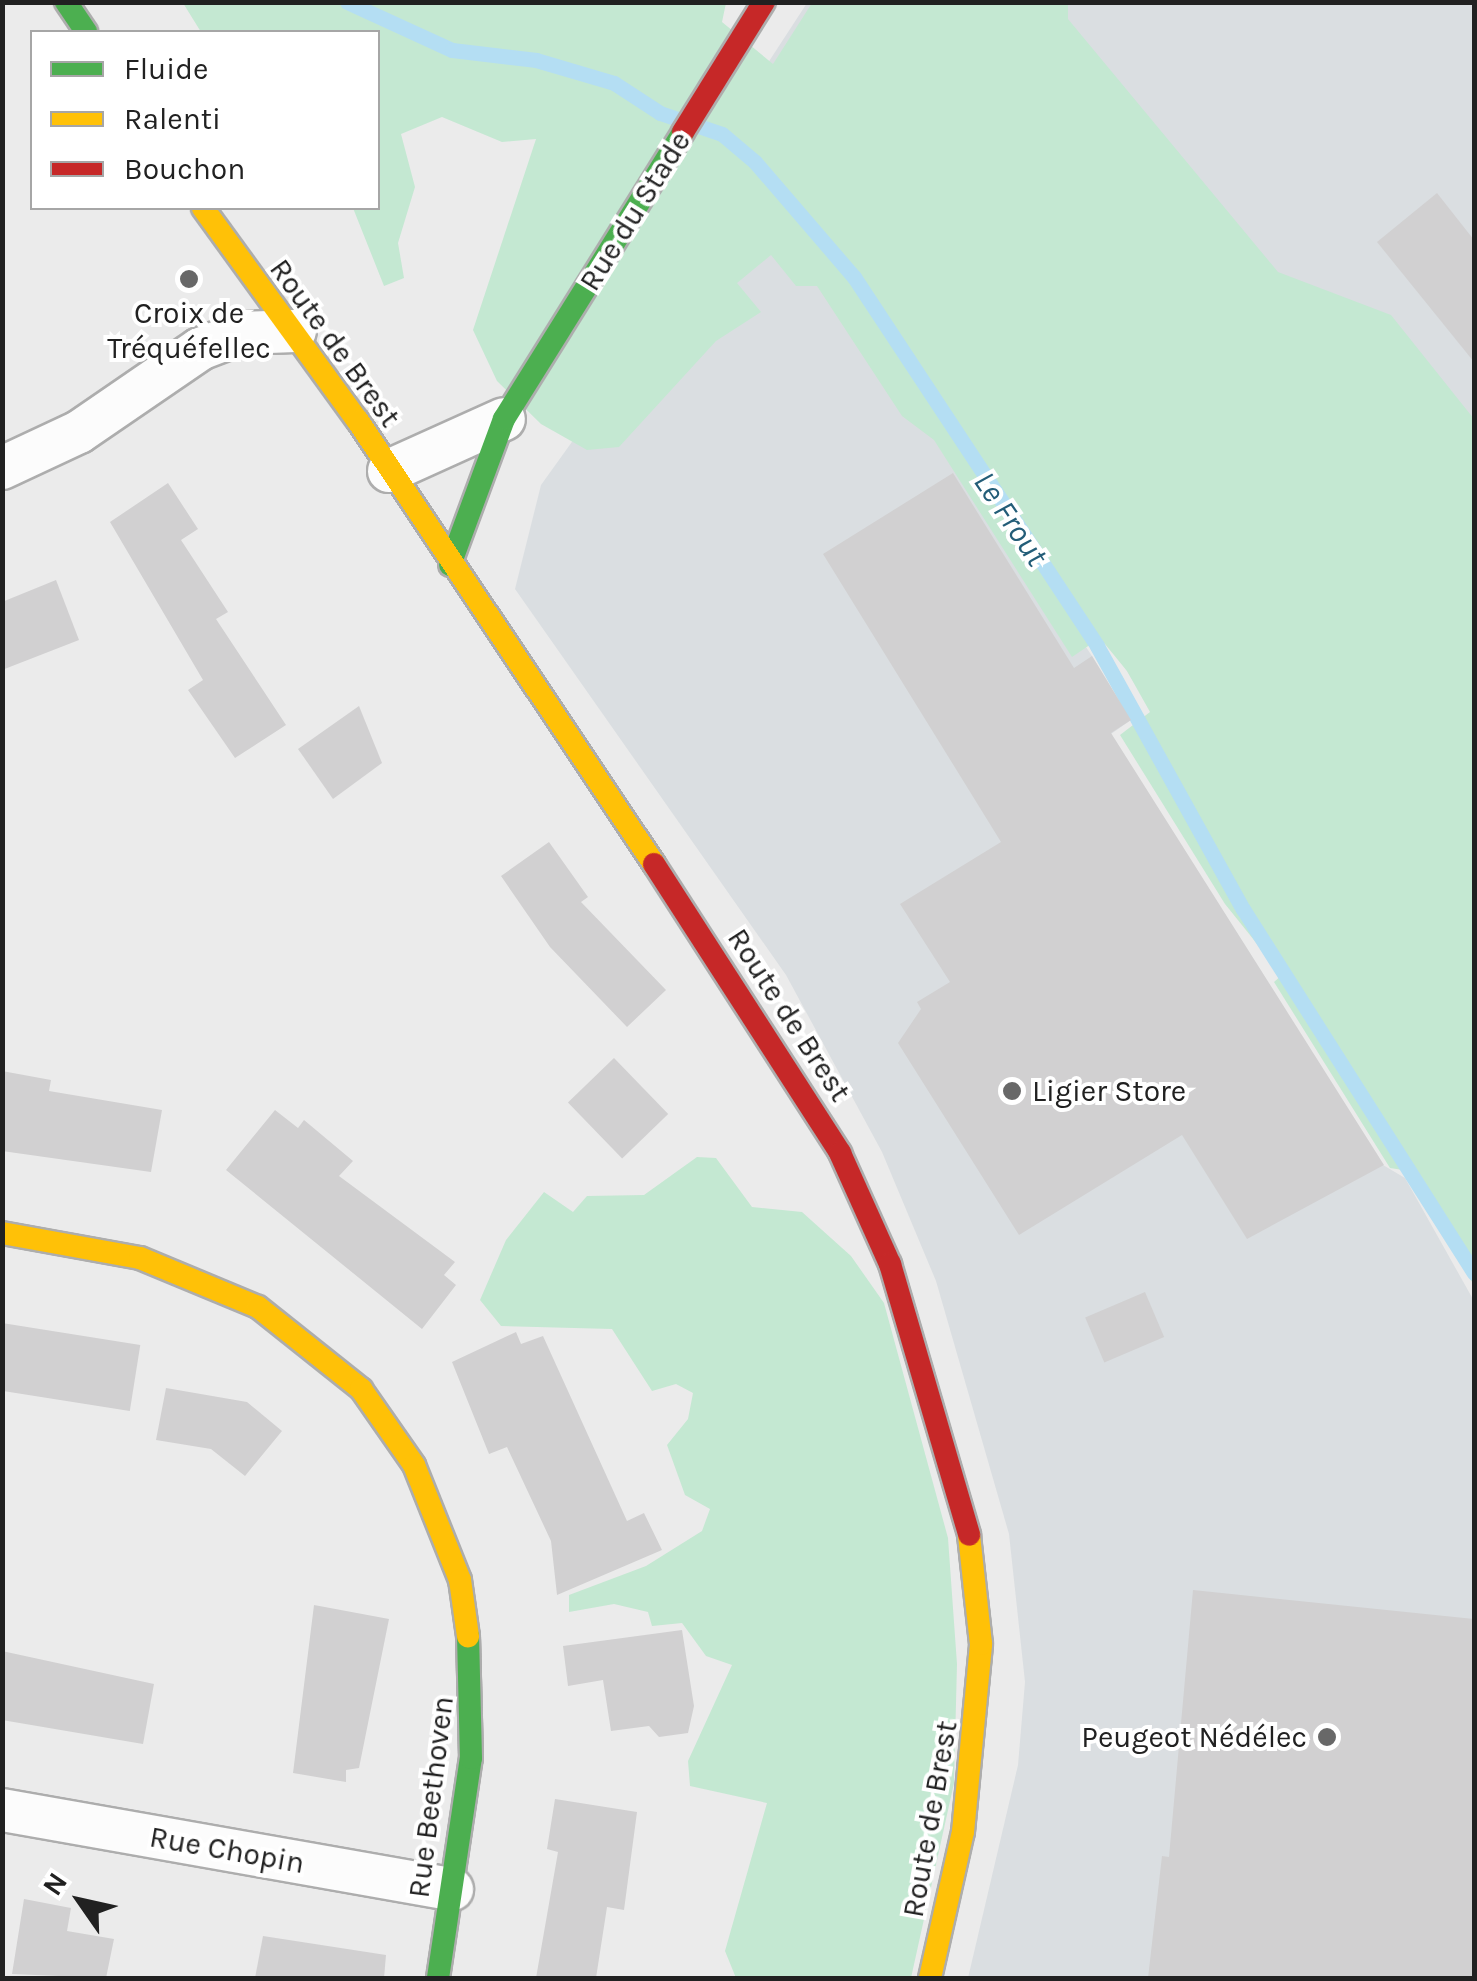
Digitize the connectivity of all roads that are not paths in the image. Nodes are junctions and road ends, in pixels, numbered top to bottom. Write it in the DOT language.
graph roads {
  1 [pos="66,2"];
  2 [pos="764,2"];
  3 [pos="85,30"];
  4 [pos="204,210"];
  5 [pos="295,331"];
  6 [pos="504,419"];
  7 [pos="2,468"];
  8 [pos="389,470"];
  9 [pos="450,565"];
  10 [pos="2,1233"];
  11 [pos="2,1810"];
  12 [pos="452,1889"];
  13 [pos="438,1978"];
  14 [pos="930,1978"];
  1 -- 3 [label="main road"];
  2 -- 6 [label="main road, Rue du Stade"];
  4 -- 5 [label="main road, Route de Brest"];
  5 -- 7 [label="street"];
  5 -- 8 [label="main road, Route de Brest"];
  6 -- 8 [label="street"];
  6 -- 9 [label="main road, Rue du Stade"];
  8 -- 9 [label="main road, Route de Brest"];
  9 -- 14 [label="main road, Route de Brest"];
  10 -- 12 [label="main road, Rue Beethoven"];
  11 -- 12 [label="street, Rue Chopin"];
  12 -- 13 [label="main road, Rue Beethoven"];
}
